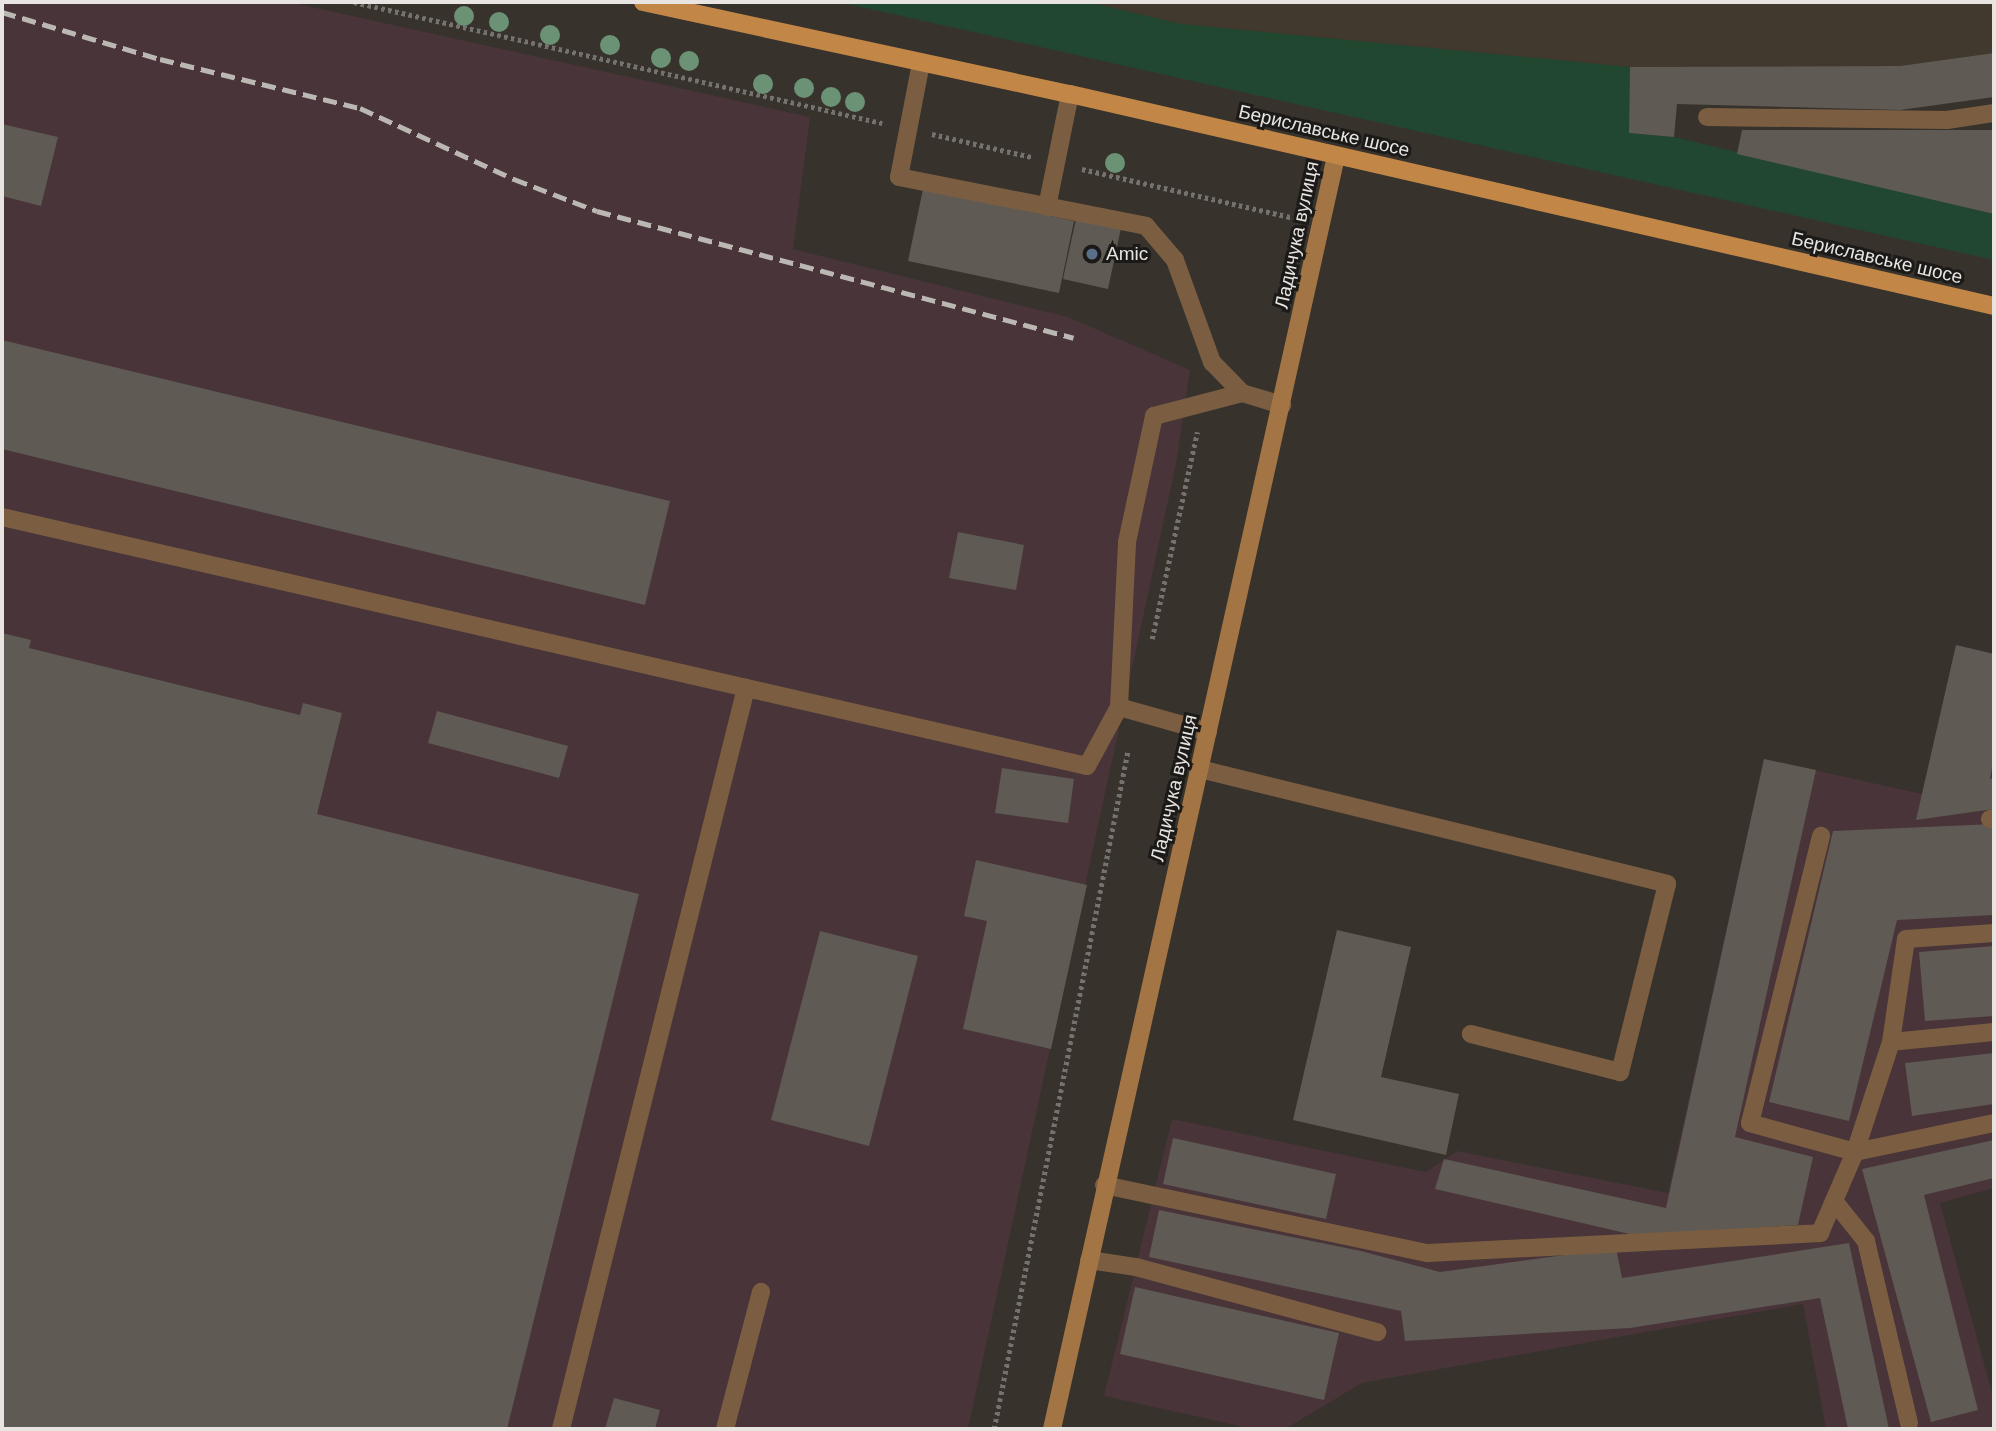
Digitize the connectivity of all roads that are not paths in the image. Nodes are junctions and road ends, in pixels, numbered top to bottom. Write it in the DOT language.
graph roads {
  1 [pos="643,2"];
  2 [pos="921,62"];
  3 [pos="1070,94"];
  4 [pos="1994,113"];
  5 [pos="1707,117"];
  6 [pos="1336,156"];
  7 [pos="1047,206"];
  8 [pos="1994,306"];
  9 [pos="1242,393"];
  10 [pos="1282,405"];
  11 [pos="2,517"];
  12 [pos="746,688"];
  13 [pos="1127,709"];
  14 [pos="1208,732"];
  15 [pos="1200,769"];
  16 [pos="1821,836"];
  17 [pos="1994,933"];
  18 [pos="1994,1031"];
  19 [pos="1471,1034"];
  20 [pos="1891,1042"];
  21 [pos="1994,1123"];
  22 [pos="1855,1152"];
  23 [pos="1104,1185"];
  24 [pos="1833,1201"];
  25 [pos="1088,1260"];
  26 [pos="761,1292"];
  27 [pos="1377,1332"];
  28 [pos="1909,1423"];
  29 [pos="561,1429"];
  30 [pos="725,1429"];
  31 [pos="1052,1429"];
  1 -- 2 [label="main road, Бериславське шосе"];
  2 -- 3 [label="main road, Бериславське шосе"];
  2 -- 7 [label="lane"];
  3 -- 6 [label="main road, Бериславське шосе"];
  3 -- 7 [label="lane"];
  4 -- 5 [label="lane"];
  6 -- 8 [label="main road, Бериславське шосе"];
  6 -- 10 [label="street, Ладичука вулиця"];
  7 -- 9 [label="lane"];
  9 -- 10 [label="lane"];
  9 -- 13 [label="lane"];
  10 -- 14 [label="street, Ладичука вулиця"];
  11 -- 12 [label="lane"];
  12 -- 13 [label="lane"];
  12 -- 29 [label="lane"];
  13 -- 14 [label="lane"];
  14 -- 15 [label="street, Ладичука вулиця"];
  15 -- 19 [label="lane"];
  15 -- 23 [label="street, Ладичука вулиця"];
  16 -- 22 [label="lane"];
  17 -- 20 [label="lane"];
  18 -- 20 [label="lane"];
  20 -- 22 [label="lane"];
  21 -- 22 [label="lane"];
  22 -- 24 [label="lane"];
  23 -- 24 [label="lane"];
  23 -- 25 [label="street, Ладичука вулиця"];
  24 -- 28 [label="lane"];
  25 -- 27 [label="lane"];
  25 -- 31 [label="street, Ладичука вулиця"];
  26 -- 30 [label="lane"];
}
